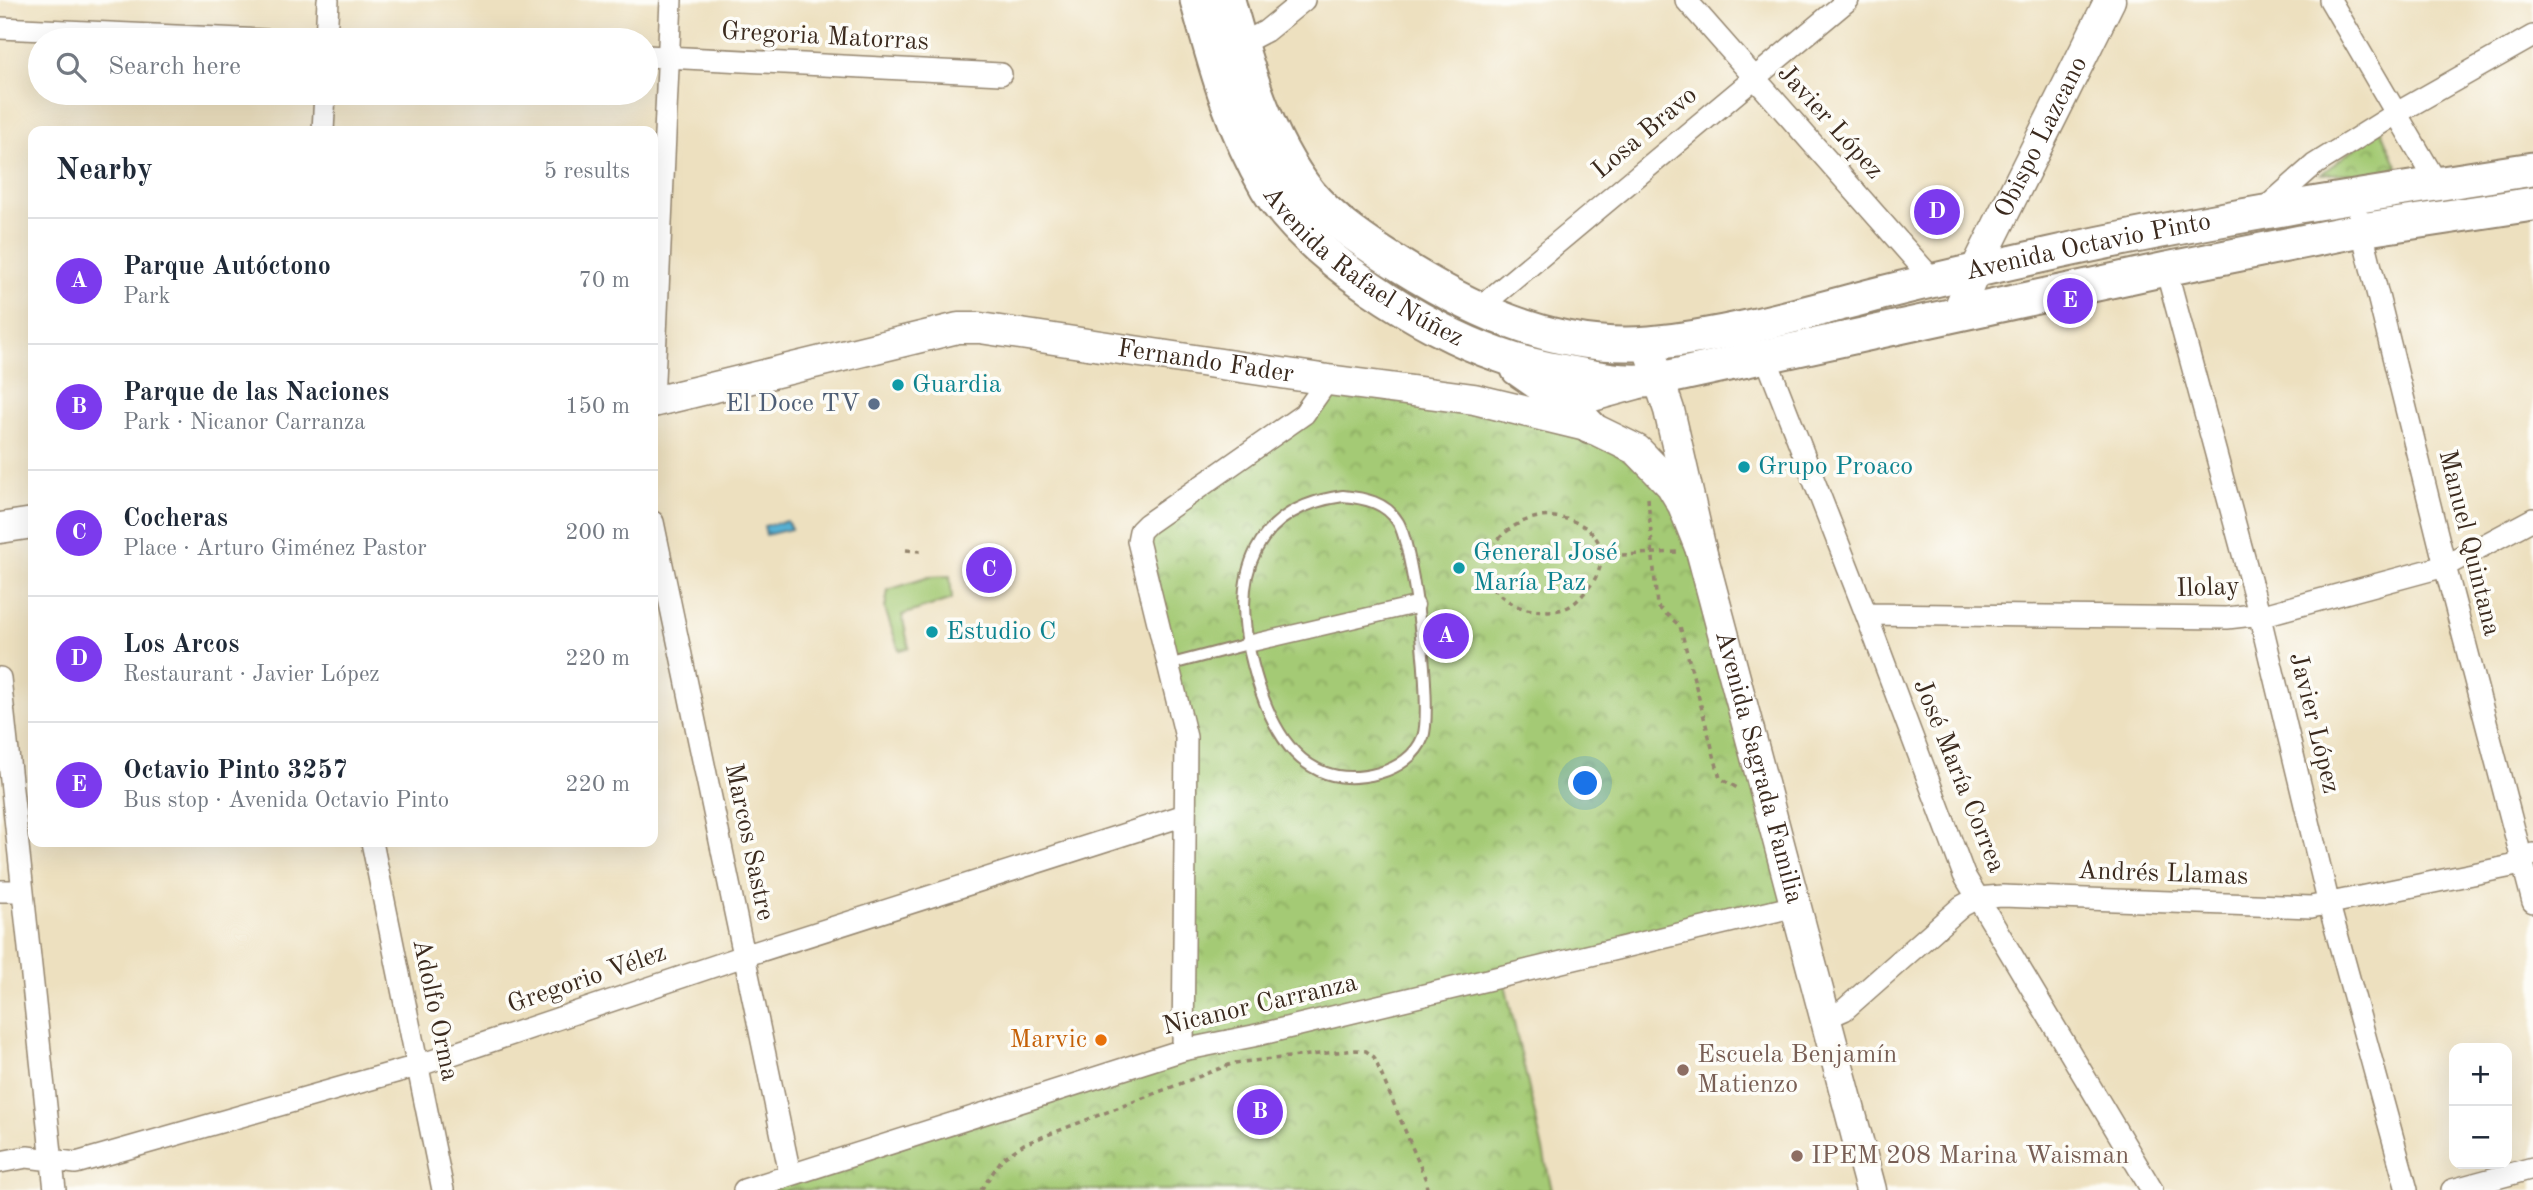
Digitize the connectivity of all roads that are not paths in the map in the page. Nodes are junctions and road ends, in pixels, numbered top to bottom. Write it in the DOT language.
graph roads {
  1 [pos="328,0"];
  2 [pos="671,0"];
  3 [pos="1197,0"];
  4 [pos="1228,0"];
  5 [pos="1304,0"];
  6 [pos="1686,0"];
  7 [pos="1848,0"];
  8 [pos="2110,0"];
  9 [pos="2330,0"];
  10 [pos="0,28"];
  11 [pos="327,28"];
  12 [pos="28,29"];
  13 [pos="2533,36"];
  14 [pos="1241,44"];
  15 [pos="658,57"];
  16 [pos="668,57"];
  17 [pos="1001,74"];
  18 [pos="1755,79"];
  19 [pos="324,105"];
  20 [pos="2397,113"];
  21 [pos="324,126"];
  22 [pos="2533,169"];
  23 [pos="2437,183"];
  24 [pos="2355,196"];
  25 [pos="2533,204"];
  26 [pos="2262,211"];
  27 [pos="2361,230"];
  28 [pos="2166,269"];
  29 [pos="1975,271"];
  30 [pos="1933,280"];
  31 [pos="658,287"];
  32 [pos="1478,309"];
  33 [pos="1957,314"];
  34 [pos="1647,344"];
  35 [pos="1499,355"];
  36 [pos="1766,358"];
  37 [pos="1328,380"];
  38 [pos="1650,381"];
  39 [pos="1474,398"];
  40 [pos="658,401"];
  41 [pos="1567,403"];
  42 [pos="1590,426"];
  43 [pos="2533,519"];
  44 [pos="28,524"];
  45 [pos="0,528"];
  46 [pos="658,546"];
  47 [pos="1701,550"];
  48 [pos="2445,566"];
  49 [pos="1416,605"];
  50 [pos="2259,613"];
  51 [pos="1866,614"];
  52 [pos="1248,644"];
  53 [pos="1168,665"];
  54 [pos="0,678"];
  55 [pos="1185,815"];
  56 [pos="373,847"];
  57 [pos="2528,858"];
  58 [pos="0,891"];
  59 [pos="22,891"];
  60 [pos="1977,898"];
  61 [pos="2533,902"];
  62 [pos="2329,905"];
  63 [pos="1796,906"];
  64 [pos="744,956"];
  65 [pos="1826,1018"];
  66 [pos="1183,1049"];
  67 [pos="417,1066"];
  68 [pos="51,1160"];
  69 [pos="0,1161"];
  70 [pos="2533,1168"];
  71 [pos="790,1174"];
  72 [pos="55,1190"];
  73 [pos="443,1190"];
  74 [pos="744,1190"];
  75 [pos="1871,1190"];
  76 [pos="2152,1190"];
  77 [pos="2407,1190"];
  78 [pos="2452,1190"];
  1 -- 11 [label="street"];
  2 -- 16 [label="street"];
  3 -- 35 [label="main road, Avenida Rafael Núñez"];
  4 -- 14 [label="main road, Avenida Rafael Núñez"];
  5 -- 14 [label="street"];
  6 -- 18 [label="street, Javier López"];
  7 -- 18 [label="street, Losa Bravo"];
  8 -- 29 [label="main road, Obispo Lazcano"];
  9 -- 20 [label="street"];
  10 -- 12 [label="street"];
  13 -- 20 [label="street"];
  14 -- 32 [label="main road, Avenida Rafael Núñez"];
  15 -- 16 [label="street, Gregoria Matorras"];
  16 -- 17 [label="street, Gregoria Matorras"];
  16 -- 31 [label="street"];
  18 -- 30 [label="street, Javier López"];
  18 -- 32 [label="street, Losa Bravo"];
  19 -- 21 [label="street"];
  20 -- 23 [label="street"];
  20 -- 26 [label="street"];
  22 -- 23 [label="main road, Avenida Octavio Pinto"];
  23 -- 24 [label="main road, Avenida Octavio Pinto"];
  24 -- 26 [label="main road, Avenida Octavio Pinto"];
  24 -- 27 [label="street, Manuel Quintana"];
  25 -- 27 [label="main road, Avenida Octavio Pinto"];
  26 -- 29 [label="main road, Avenida Octavio Pinto"];
  27 -- 28 [label="main road, Avenida Octavio Pinto"];
  27 -- 48 [label="street, Manuel Quintana"];
  28 -- 33 [label="main road, Avenida Octavio Pinto"];
  28 -- 50 [label="street, Javier López"];
  29 -- 30 [label="main road, Avenida Octavio Pinto"];
  29 -- 33 [label="main road, Obispo Lazcano"];
  30 -- 34 [label="main road, Avenida Octavio Pinto"];
  32 -- 34 [label="main road, Avenida Rafael Núñez"];
  33 -- 36 [label="main road, Avenida Octavio Pinto"];
  34 -- 38 [label="main road, Avenida Sagrada Familia"];
  35 -- 38 [label="main road, Avenida Rafael Núñez"];
  35 -- 41 [label="main road"];
  36 -- 38 [label="main road, Avenida Octavio Pinto"];
  36 -- 51 [label="street, José María Correa"];
  37 -- 39 [label="main road, Fernando Fader"];
  37 -- 40 [label="main road, Fernando Fader"];
  37 -- 53 [label="street"];
  38 -- 41 [label="main road"];
  38 -- 47 [label="main road, Avenida Sagrada Familia"];
  39 -- 41 [label="main road"];
  39 -- 42 [label="main road, Fernando Fader"];
  41 -- 42 [label="main road"];
  42 -- 47 [label="main road, Fernando Fader"];
  43 -- 48 [label="street, Ilolay"];
  44 -- 45 [label="main road"];
  46 -- 64 [label="street, Marcos Sastre"];
  47 -- 63 [label="main road, Avenida Sagrada Familia"];
  48 -- 50 [label="street, Ilolay"];
  48 -- 57 [label="street, Manuel Quintana"];
  49 -- 52 [label="street"];
  49 -- 52 [label="lane"];
  49 -- 52 [label="lane"];
  50 -- 51 [label="street, Ilolay"];
  50 -- 62 [label="street, Javier López"];
  51 -- 60 [label="street, José María Correa"];
  52 -- 53 [label="lane"];
  53 -- 55 [label="street"];
  54 -- 59 [label="street"];
  55 -- 64 [label="street, Gregorio Vélez"];
  55 -- 66 [label="street"];
  56 -- 67 [label="street, Adolfo Orma"];
  57 -- 61 [label="street, Manuel Quintana"];
  57 -- 62 [label="street, Andrés Llamas"];
  58 -- 59 [label="street"];
  59 -- 68 [label="street"];
  60 -- 62 [label="street, Andrés Llamas"];
  60 -- 65 [label="street"];
  60 -- 76 [label="street, José María Correa"];
  62 -- 77 [label="street, Javier López"];
  63 -- 65 [label="main road, Avenida Sagrada Familia"];
  63 -- 66 [label="street, Nicanor Carranza"];
  64 -- 67 [label="street, Gregorio Vélez"];
  64 -- 71 [label="street, Marcos Sastre"];
  65 -- 75 [label="main road, Avenida Sagrada Familia"];
  66 -- 71 [label="street, Nicanor Carranza"];
  67 -- 68 [label="street, Gregorio Vélez"];
  67 -- 73 [label="street, Adolfo Orma"];
  68 -- 69 [label="street, Gregorio Vélez"];
  68 -- 72 [label="street"];
  70 -- 78 [label="street"];
  71 -- 74 [label="street, Nicanor Carranza"];
}
